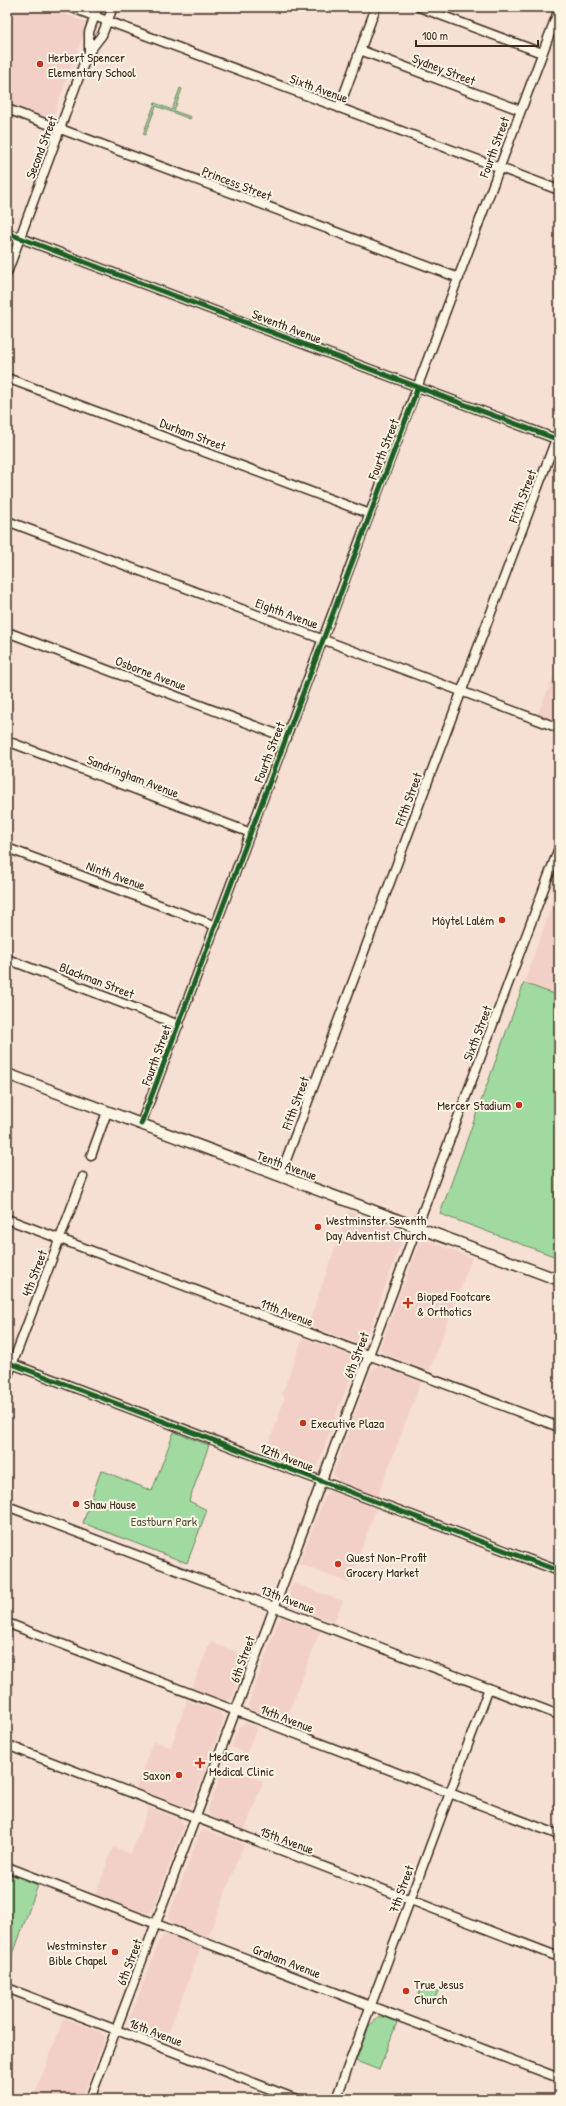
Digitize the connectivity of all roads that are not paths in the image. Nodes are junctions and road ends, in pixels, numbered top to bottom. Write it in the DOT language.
graph roads {
  1 [pos="70,7"];
  2 [pos="98,7"];
  3 [pos="113,7"];
  4 [pos="376,7"];
  5 [pos="419,7"];
  6 [pos="559,9"];
  7 [pos="95,17"];
  8 [pos="107,22"];
  9 [pos="360,50"];
  10 [pos="89,52"];
  11 [pos="542,53"];
  12 [pos="339,108"];
  13 [pos="7,109"];
  14 [pos="520,110"];
  15 [pos="61,130"];
  16 [pos="500,169"];
  17 [pos="559,190"];
  18 [pos="7,233"];
  19 [pos="20,238"];
  20 [pos="7,273"];
  21 [pos="459,278"];
  22 [pos="7,378"];
  23 [pos="418,387"];
  24 [pos="558,437"];
  25 [pos="370,514"];
  26 [pos="7,521"];
  27 [pos="7,632"];
  28 [pos="323,639"];
  29 [pos="461,692"];
  30 [pos="559,728"];
  31 [pos="286,738"];
  32 [pos="7,741"];
  33 [pos="251,833"];
  34 [pos="7,848"];
  35 [pos="559,848"];
  36 [pos="216,926"];
  37 [pos="7,959"];
  38 [pos="179,1025"];
  39 [pos="7,1074"];
  40 [pos="108,1112"];
  41 [pos="141,1124"];
  42 [pos="90,1156"];
  43 [pos="83,1176"];
  44 [pos="280,1176"];
  45 [pos="7,1219"];
  46 [pos="418,1227"];
  47 [pos="60,1238"];
  48 [pos="559,1280"];
  49 [pos="369,1355"];
  50 [pos="9,1363"];
  51 [pos="7,1378"];
  52 [pos="559,1427"];
  53 [pos="321,1482"];
  54 [pos="7,1506"];
  55 [pos="559,1571"];
  56 [pos="275,1606"];
  57 [pos="7,1623"];
  58 [pos="489,1688"];
  59 [pos="236,1711"];
  60 [pos="559,1715"];
  61 [pos="7,1745"];
  62 [pos="449,1793"];
  63 [pos="196,1818"];
  64 [pos="559,1835"];
  65 [pos="7,1867"];
  66 [pos="410,1900"];
  67 [pos="156,1924"];
  68 [pos="559,1957"];
  69 [pos="7,1988"];
  70 [pos="371,2006"];
  71 [pos="116,2030"];
  72 [pos="559,2078"];
  73 [pos="90,2099"];
  74 [pos="296,2099"];
  75 [pos="336,2099"];
  1 -- 7 [label="street, Sixth Avenue"];
  2 -- 7 [label="street, Second Street"];
  3 -- 8 [label="street, Second Street"];
  4 -- 9 [label="street"];
  5 -- 11 [label="street"];
  6 -- 11 [label="street, Fourth Street"];
  7 -- 8 [label="street, Sixth Avenue"];
  7 -- 10 [label="street, Second Street"];
  8 -- 10 [label="street, Second Street"];
  8 -- 12 [label="street, Sixth Avenue"];
  9 -- 12 [label="street"];
  9 -- 14 [label="street, Sydney Street"];
  10 -- 15 [label="street, Second Street"];
  11 -- 14 [label="street, Fourth Street"];
  12 -- 16 [label="street, Sixth Avenue"];
  13 -- 15 [label="street, Princess Street"];
  14 -- 16 [label="street, Fourth Street"];
  15 -- 19 [label="street, Second Street"];
  15 -- 21 [label="street, Princess Street"];
  16 -- 17 [label="street, Sixth Avenue"];
  16 -- 21 [label="street, Fourth Street"];
  18 -- 19 [label="street, Seventh Avenue"];
  19 -- 20 [label="street, Second Street"];
  19 -- 23 [label="street, Seventh Avenue"];
  21 -- 23 [label="street, Fourth Street"];
  22 -- 25 [label="street, Durham Street"];
  23 -- 24 [label="street, Seventh Avenue"];
  23 -- 25 [label="street, Fourth Street"];
  24 -- 29 [label="street, Fifth Street"];
  25 -- 28 [label="street, Fourth Street"];
  26 -- 28 [label="street, Eighth Avenue"];
  27 -- 31 [label="street, Osborne Avenue"];
  28 -- 29 [label="street, Eighth Avenue"];
  28 -- 31 [label="street, Fourth Street"];
  29 -- 30 [label="street, Eighth Avenue"];
  29 -- 44 [label="street, Fifth Street"];
  31 -- 33 [label="street, Fourth Street"];
  32 -- 33 [label="street, Sandringham Avenue"];
  33 -- 36 [label="street, Fourth Street"];
  34 -- 36 [label="street, Ninth Avenue"];
  35 -- 46 [label="street, Sixth Street"];
  36 -- 38 [label="street, Fourth Street"];
  37 -- 38 [label="street, Blackman Street"];
  38 -- 41 [label="street, Fourth Street"];
  39 -- 40 [label="main road, Tenth Avenue"];
  40 -- 41 [label="main road, Tenth Avenue"];
  40 -- 42 [label="street"];
  41 -- 44 [label="main road, Tenth Avenue"];
  43 -- 47 [label="street, 4th Street"];
  44 -- 46 [label="main road, Tenth Avenue"];
  45 -- 47 [label="street, 11th Avenue"];
  46 -- 48 [label="main road, Tenth Avenue"];
  46 -- 49 [label="street, 6th Street"];
  47 -- 49 [label="street, 11th Avenue"];
  47 -- 50 [label="street, 4th Street"];
  49 -- 52 [label="street, 11th Avenue"];
  49 -- 53 [label="street, 6th Street"];
  50 -- 51 [label="street, 4th Street"];
  50 -- 53 [label="street, 12th Avenue"];
  53 -- 55 [label="street, 12th Avenue"];
  53 -- 56 [label="street, 6th Street"];
  54 -- 56 [label="street, 13th Avenue"];
  56 -- 58 [label="street, 13th Avenue"];
  56 -- 59 [label="street, 6th Street"];
  57 -- 59 [label="street, 14th Avenue"];
  58 -- 60 [label="street, 13th Avenue"];
  58 -- 62 [label="street, 7th Street"];
  59 -- 62 [label="street, 14th Avenue"];
  59 -- 63 [label="street, 6th Street"];
  61 -- 63 [label="street, 15th Avenue"];
  62 -- 64 [label="street, 14th Avenue"];
  62 -- 66 [label="street, 7th Street"];
  63 -- 66 [label="street, 15th Avenue"];
  63 -- 67 [label="street, 6th Street"];
  65 -- 67 [label="street, Graham Avenue"];
  66 -- 68 [label="street, 15th Avenue"];
  66 -- 70 [label="street, 7th Street"];
  67 -- 70 [label="street, Graham Avenue"];
  67 -- 71 [label="street, 6th Street"];
  69 -- 71 [label="street, 16th Avenue"];
  70 -- 72 [label="street, Graham Avenue"];
  70 -- 75 [label="street, 7th Street"];
  71 -- 73 [label="street, 6th Street"];
  71 -- 74 [label="street, 16th Avenue"];
}
